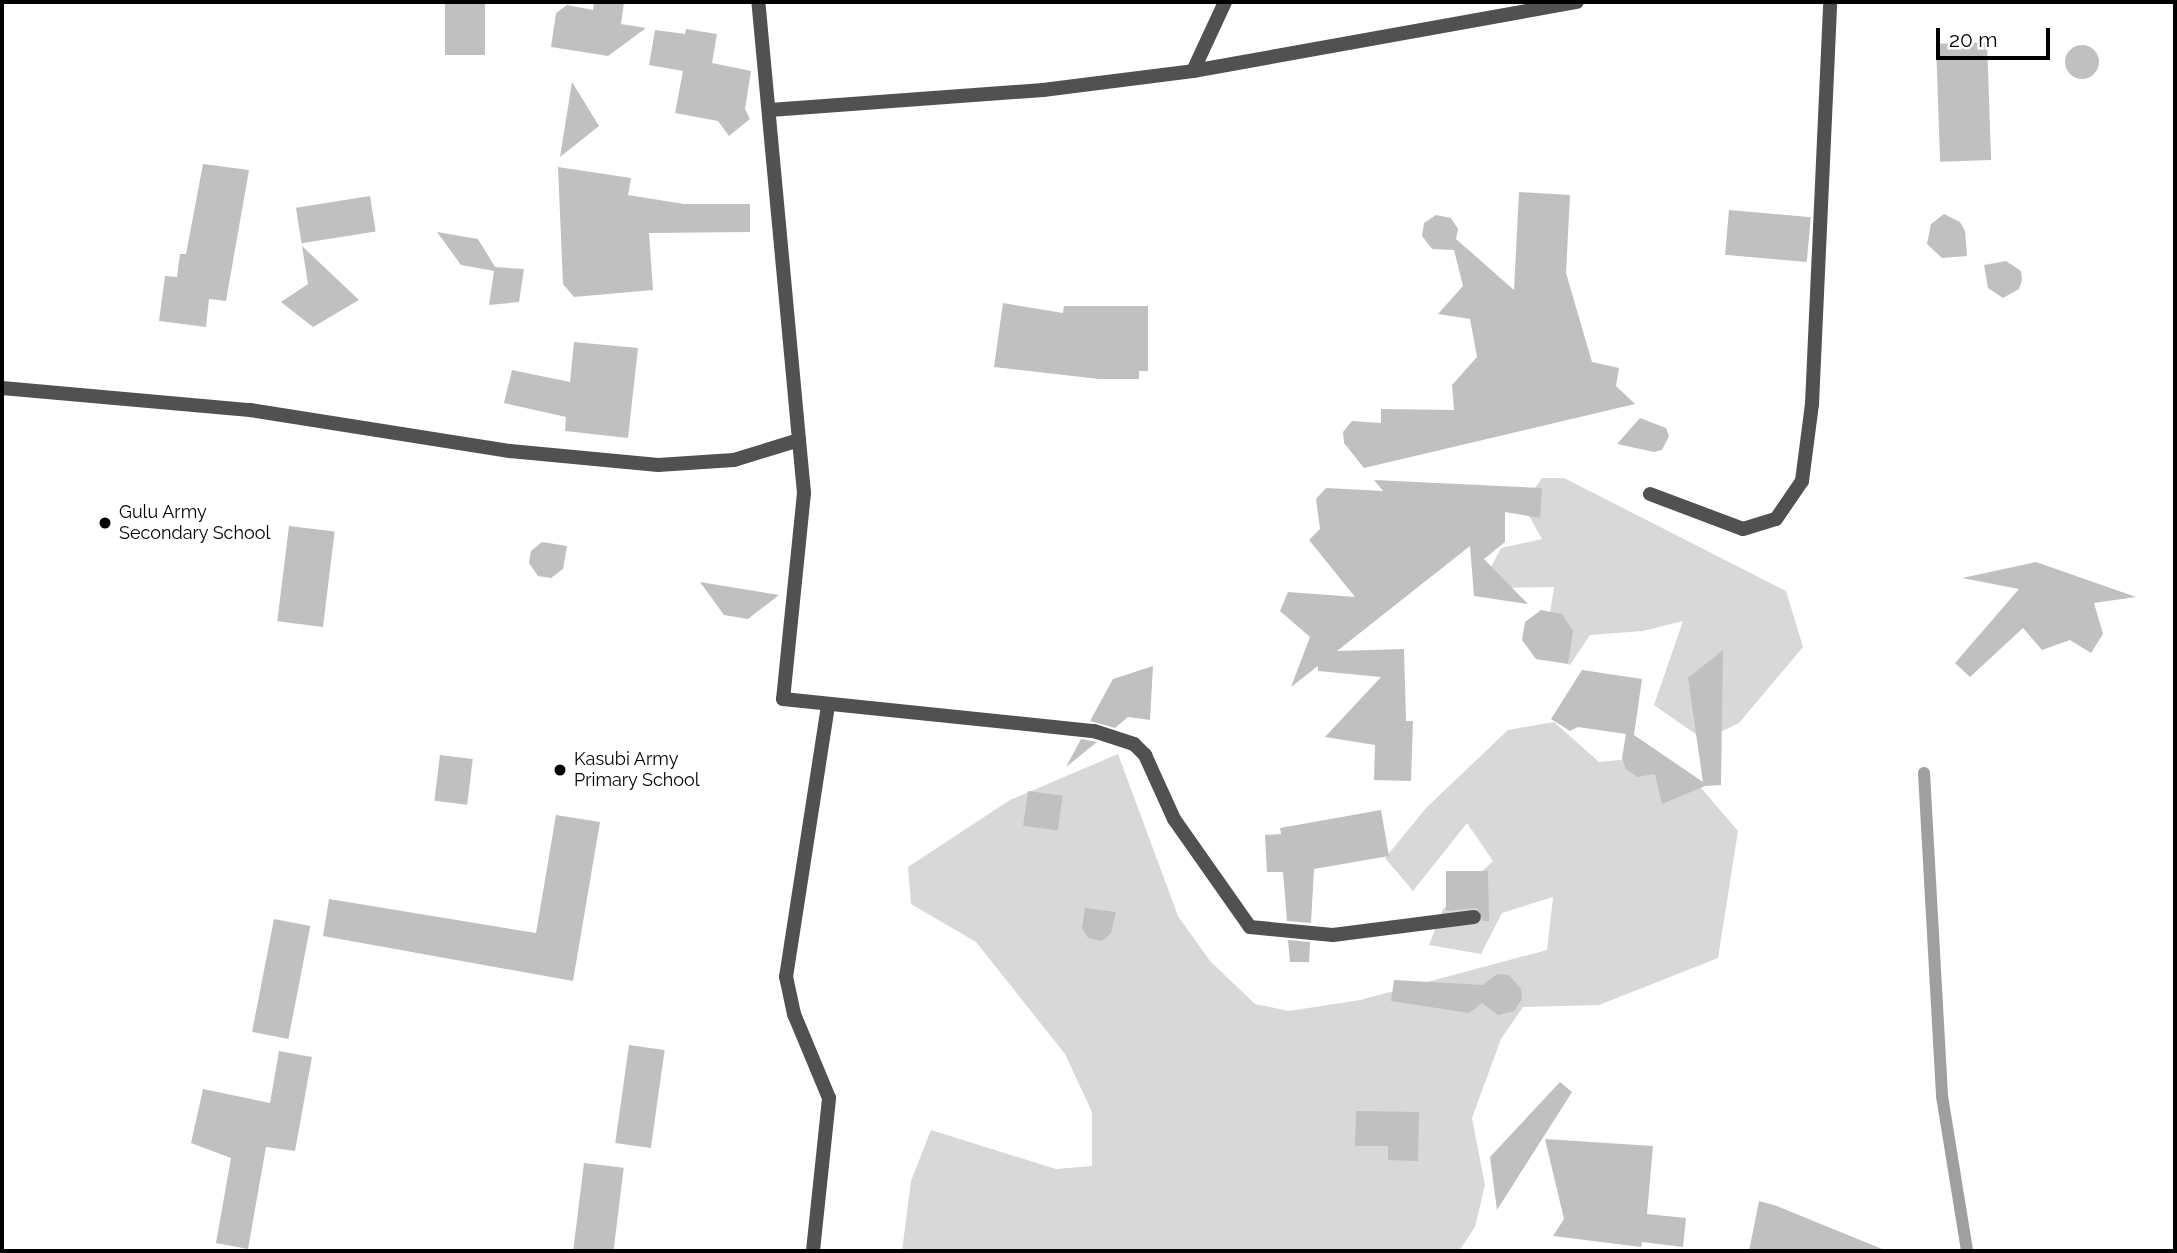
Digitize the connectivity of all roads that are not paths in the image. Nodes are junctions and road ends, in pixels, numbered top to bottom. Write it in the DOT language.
graph roads {
  1 [pos="758,2"];
  2 [pos="1225,2"];
  3 [pos="1577,2"];
  4 [pos="1830,2"];
  5 [pos="1194,71"];
  6 [pos="770,110"];
  7 [pos="2,388"];
  8 [pos="799,440"];
  9 [pos="1650,494"];
  10 [pos="828,707"];
  11 [pos="1474,916"];
  12 [pos="813,1251"];
  1 -- 6 [label="street"];
  2 -- 5 [label="street"];
  3 -- 5 [label="street"];
  4 -- 9 [label="street"];
  5 -- 6 [label="street"];
  6 -- 8 [label="street"];
  7 -- 8 [label="street"];
  8 -- 10 [label="street"];
  10 -- 11 [label="street"];
  10 -- 12 [label="street"];
}
